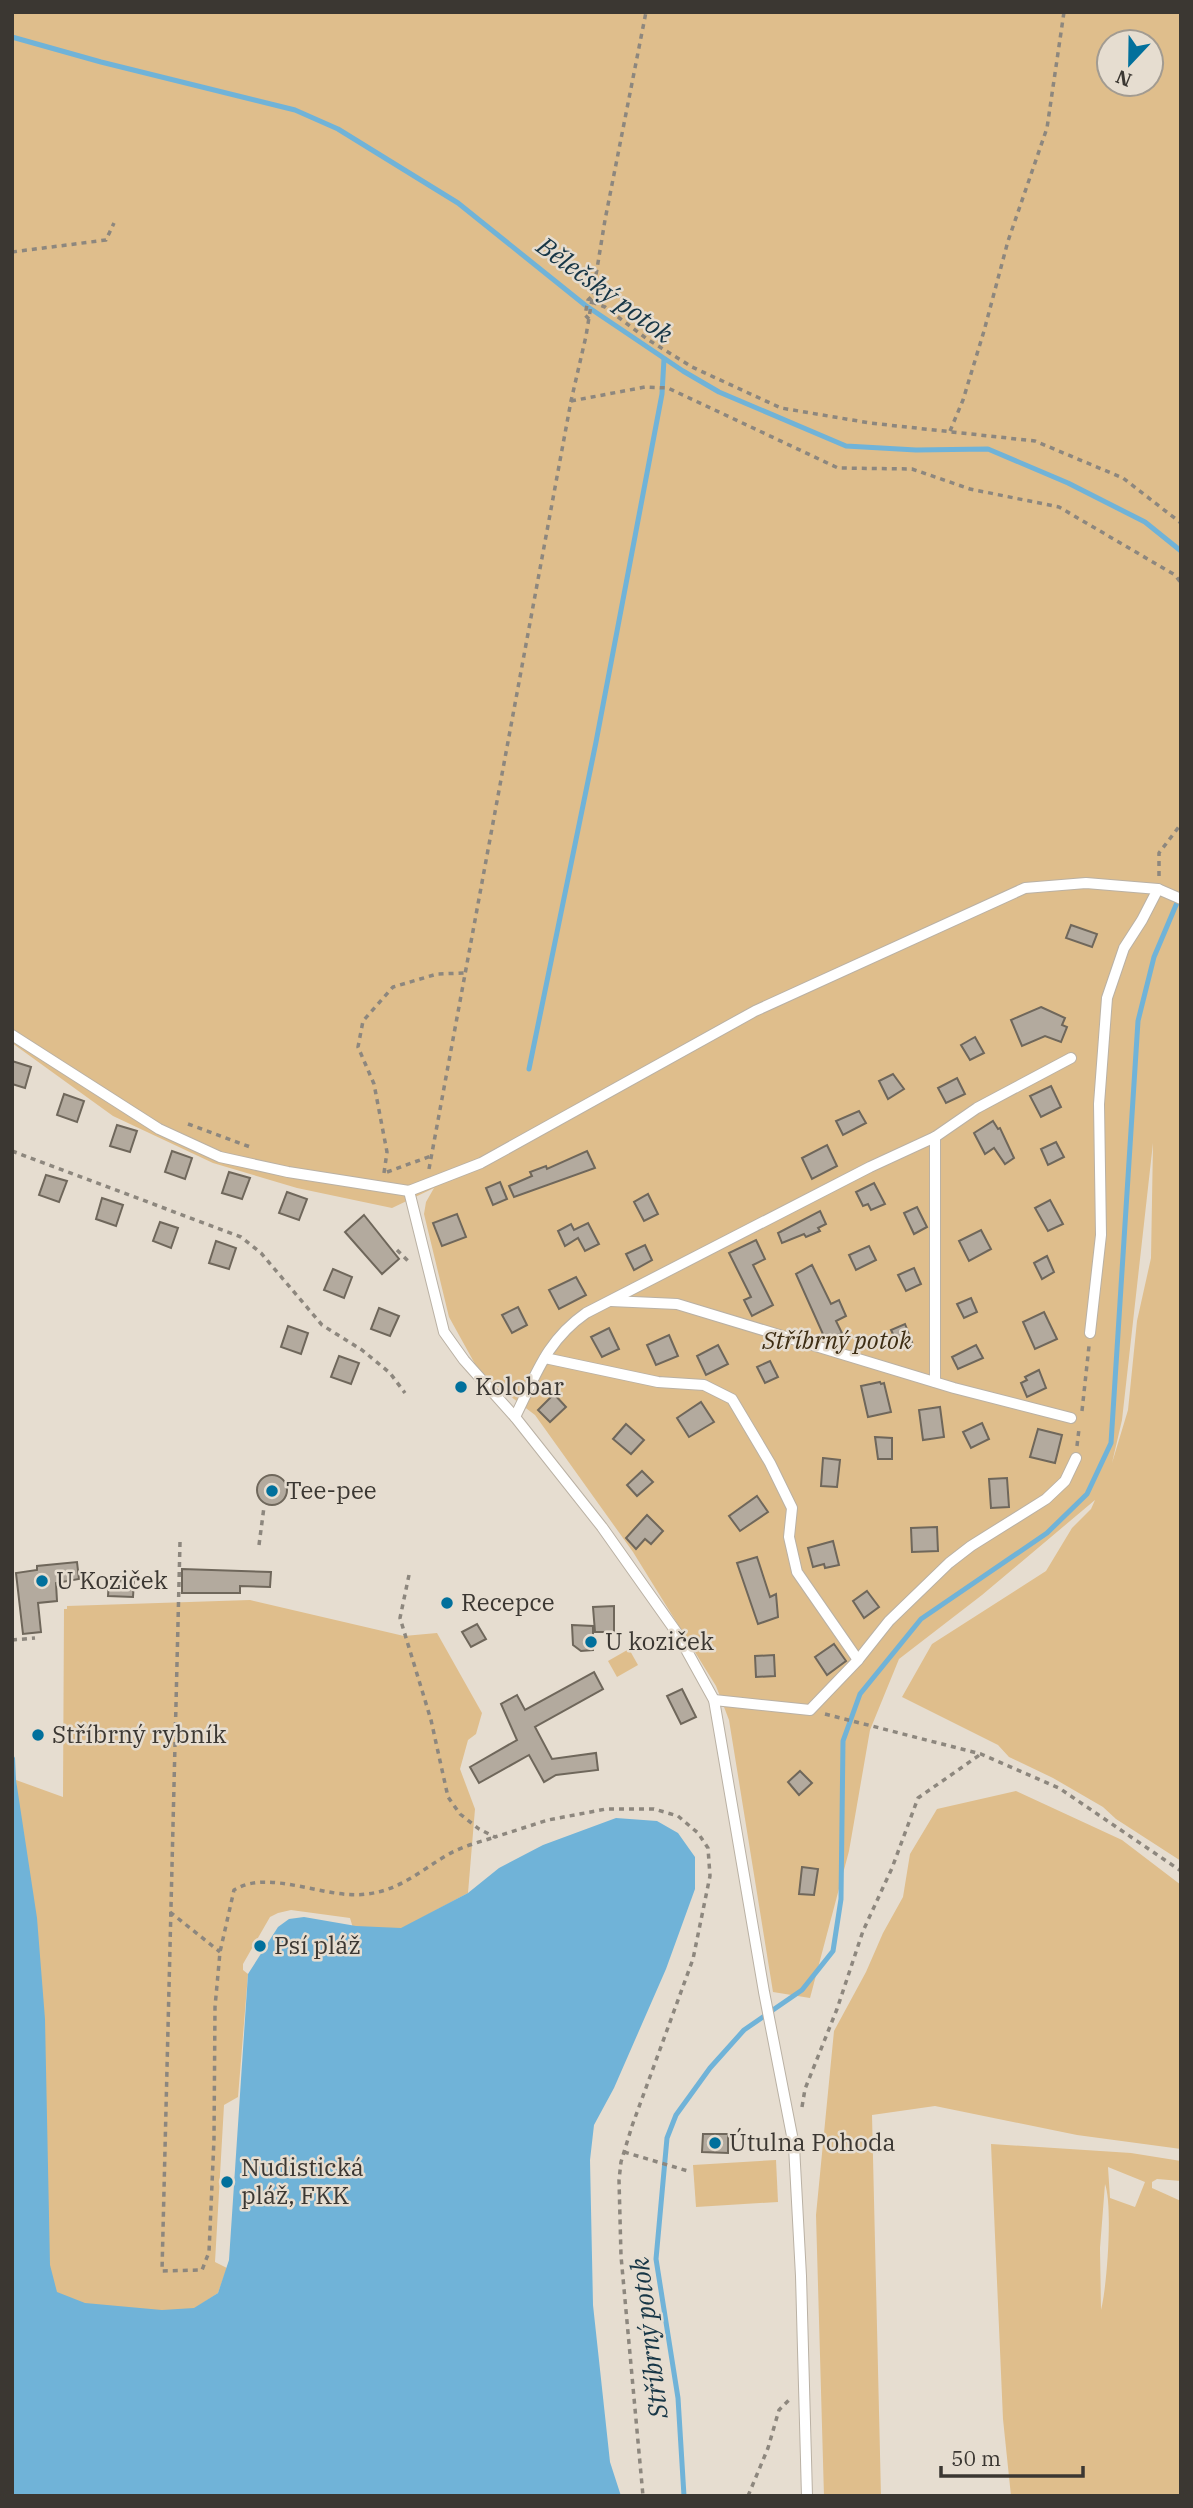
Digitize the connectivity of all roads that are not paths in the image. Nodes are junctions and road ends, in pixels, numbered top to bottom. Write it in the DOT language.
graph roads {
  1 [pos="1158,889"];
  2 [pos="1181,899"];
  3 [pos="12,1035"];
  4 [pos="1071,1058"];
  5 [pos="935,1137"];
  6 [pos="409,1191"];
  7 [pos="608,1301"];
  8 [pos="1090,1333"];
  9 [pos="545,1358"];
  10 [pos="935,1382"];
  11 [pos="515,1417"];
  12 [pos="1072,1418"];
  13 [pos="1076,1458"];
  14 [pos="858,1660"];
  15 [pos="714,1700"];
  16 [pos="807,2496"];
  1 -- 2 [label="lane"];
  1 -- 6 [label="lane"];
  1 -- 8 [label="lane"];
  3 -- 6 [label="lane"];
  4 -- 5 [label="lane"];
  5 -- 7 [label="lane"];
  5 -- 10 [label="lane"];
  6 -- 11 [label="lane"];
  7 -- 9 [label="lane"];
  7 -- 10 [label="lane"];
  9 -- 11 [label="lane"];
  9 -- 14 [label="lane"];
  10 -- 12 [label="lane"];
  11 -- 15 [label="lane"];
  13 -- 14 [label="lane"];
  14 -- 15 [label="lane"];
  15 -- 16 [label="lane"];
}
